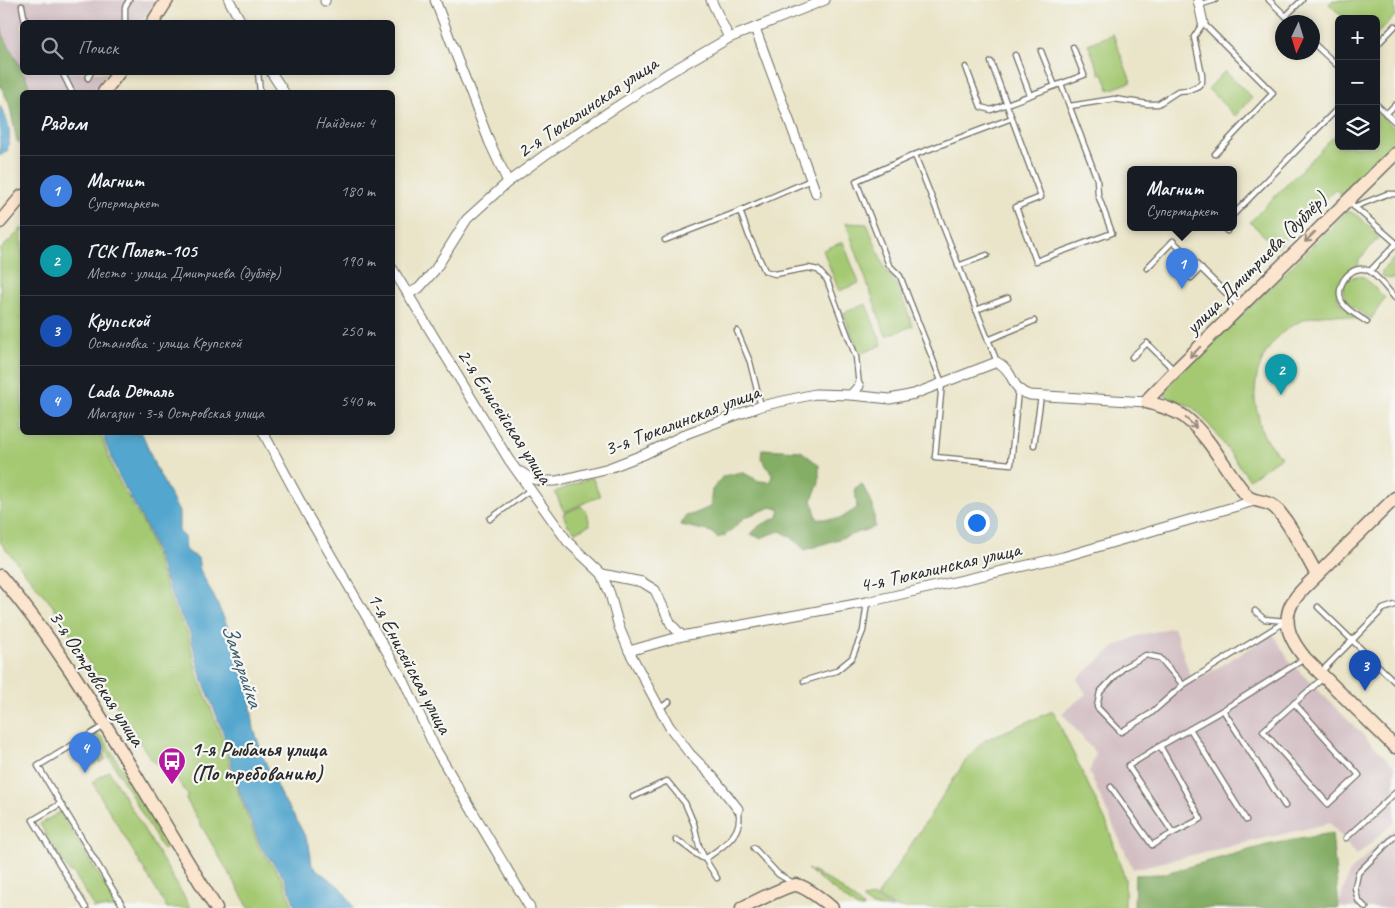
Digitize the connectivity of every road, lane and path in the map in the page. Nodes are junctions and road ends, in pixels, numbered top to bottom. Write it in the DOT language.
graph roads {
  1 [pos="129,0"];
  2 [pos="167,0"];
  3 [pos="229,0"];
  4 [pos="435,0"];
  5 [pos="711,0"];
  6 [pos="825,0"];
  7 [pos="1215,0"];
  8 [pos="1269,0"];
  9 [pos="1302,0"];
  10 [pos="1199,2"];
  11 [pos="22,6"];
  12 [pos="1285,15"];
  13 [pos="1287,15"];
  14 [pos="25,20"];
  15 [pos="125,20"];
  16 [pos="154,20"];
  17 [pos="240,20"];
  18 [pos="1202,23"];
  19 [pos="1395,26"];
  20 [pos="755,28"];
  21 [pos="729,38"];
  22 [pos="1380,42"];
  23 [pos="1074,47"];
  24 [pos="1320,50"];
  25 [pos="1041,51"];
  26 [pos="1015,54"];
  27 [pos="991,62"];
  28 [pos="1335,64"];
  29 [pos="966,67"];
  30 [pos="64,75"];
  31 [pos="90,75"];
  32 [pos="116,75"];
  33 [pos="258,75"];
  34 [pos="273,75"];
  35 [pos="88,78"];
  36 [pos="1062,84"];
  37 [pos="1054,86"];
  38 [pos="71,90"];
  39 [pos="105,90"];
  40 [pos="260,90"];
  41 [pos="283,90"];
  42 [pos="1030,95"];
  43 [pos="1007,104"];
  44 [pos="1395,104"];
  45 [pos="1377,105"];
  46 [pos="1070,106"];
  47 [pos="1335,111"];
  48 [pos="1386,114"];
  49 [pos="1012,118"];
  50 [pos="1395,122"];
  51 [pos="1215,154"];
  52 [pos="1395,154"];
  53 [pos="914,155"];
  54 [pos="811,180"];
  55 [pos="508,182"];
  56 [pos="816,193"];
  57 [pos="1395,194"];
  58 [pos="20,198"];
  59 [pos="1349,204"];
  60 [pos="740,211"];
  61 [pos="1237,211"];
  62 [pos="0,222"];
  63 [pos="665,240"];
  64 [pos="1395,244"];
  65 [pos="987,254"];
  66 [pos="958,266"];
  67 [pos="1147,268"];
  68 [pos="1201,268"];
  69 [pos="1370,271"];
  70 [pos="395,273"];
  71 [pos="1191,278"];
  72 [pos="408,294"];
  73 [pos="1008,298"];
  74 [pos="1395,298"];
  75 [pos="1240,307"];
  76 [pos="976,310"];
  77 [pos="1034,322"];
  78 [pos="1367,322"];
  79 [pos="737,331"];
  80 [pos="988,340"];
  81 [pos="1132,357"];
  82 [pos="997,362"];
  83 [pos="1175,371"];
  84 [pos="942,383"];
  85 [pos="859,386"];
  86 [pos="1018,390"];
  87 [pos="851,395"];
  88 [pos="1041,396"];
  89 [pos="1147,402"];
  90 [pos="761,406"];
  91 [pos="265,435"];
  92 [pos="1034,444"];
  93 [pos="517,469"];
  94 [pos="530,490"];
  95 [pos="1395,498"];
  96 [pos="1254,501"];
  97 [pos="490,519"];
  98 [pos="602,574"];
  99 [pos="1317,575"];
  100 [pos="0,576"];
  101 [pos="867,602"];
  102 [pos="1395,606"];
  103 [pos="1318,607"];
  104 [pos="1255,611"];
  105 [pos="1287,621"];
  106 [pos="682,636"];
  107 [pos="1352,640"];
  108 [pos="629,651"];
  109 [pos="1305,658"];
  110 [pos="1322,675"];
  111 [pos="804,681"];
  112 [pos="1395,682"];
  113 [pos="1182,685"];
  114 [pos="669,702"];
  115 [pos="1294,703"];
  116 [pos="660,708"];
  117 [pos="1222,710"];
  118 [pos="106,725"];
  119 [pos="1190,729"];
  120 [pos="1160,746"];
  121 [pos="1395,747"];
  122 [pos="1111,787"];
  123 [pos="1395,793"];
  124 [pos="633,797"];
  125 [pos="60,804"];
  126 [pos="1284,806"];
  127 [pos="738,809"];
  128 [pos="1246,820"];
  129 [pos="1173,833"];
  130 [pos="1395,836"];
  131 [pos="1346,838"];
  132 [pos="676,840"];
  133 [pos="754,848"];
  134 [pos="705,859"];
  135 [pos="717,878"];
  136 [pos="796,885"];
  137 [pos="86,908"];
  138 [pos="124,908"];
  139 [pos="216,908"];
  140 [pos="530,908"];
  141 [pos="742,908"];
  142 [pos="832,908"];
  143 [pos="1366,908"];
  1 -- 15 [label="lane"];
  2 -- 16 [label="main road"];
  3 -- 17 [label="street"];
  4 -- 55 [label="street"];
  5 -- 21 [label="street"];
  6 -- 20 [label="street, 2-я Тюкалинская улица"];
  7 -- 10 [label="lane"];
  8 -- 12 [label="lane"];
  9 -- 13 [label="lane"];
  10 -- 18 [label="street"];
  11 -- 14 [label="lane"];
  18 -- 46 [label="lane"];
  18 -- 51 [label="lane"];
  19 -- 22 [label="lane"];
  20 -- 21 [label="street, 2-я Тюкалинская улица"];
  20 -- 54 [label="street"];
  21 -- 55 [label="street, 2-я Тюкалинская улица"];
  23 -- 36 [label="lane"];
  24 -- 28 [label="lane"];
  25 -- 37 [label="lane"];
  26 -- 42 [label="lane"];
  27 -- 43 [label="lane"];
  29 -- 43 [label="lane"];
  30 -- 38 [label="lane"];
  31 -- 35 [label="lane"];
  32 -- 39 [label="main road"];
  33 -- 40 [label="lane"];
  34 -- 41 [label="street"];
  36 -- 37 [label="lane"];
  36 -- 46 [label="lane"];
  37 -- 42 [label="lane"];
  42 -- 43 [label="lane"];
  43 -- 49 [label="lane"];
  44 -- 48 [label="lane"];
  45 -- 48 [label="lane"];
  46 -- 49 [label="lane"];
  47 -- 61 [label="lane"];
  48 -- 50 [label="lane"];
  49 -- 53 [label="lane"];
  52 -- 59 [label="main road, улица Дмитриева (дублёр)"];
  53 -- 66 [label="lane"];
  53 -- 84 [label="lane"];
  54 -- 56 [label="street"];
  54 -- 60 [label="lane"];
  55 -- 72 [label="street, 2-я Тюкалинская улица"];
  57 -- 59 [label="lane"];
  58 -- 62 [label="main road"];
  59 -- 64 [label="lane"];
  59 -- 75 [label="main road, улица Дмитриева (дублёр), one-way"];
  60 -- 63 [label="lane"];
  60 -- 85 [label="lane"];
  64 -- 69 [label="lane"];
  65 -- 66 [label="lane"];
  66 -- 76 [label="lane"];
  67 -- 68 [label="lane"];
  68 -- 71 [label="lane"];
  68 -- 75 [label="lane"];
  69 -- 74 [label="lane"];
  69 -- 78 [label="lane"];
  70 -- 72 [label="street, 2-я Енисейская улица"];
  72 -- 93 [label="street, 2-я Енисейская улица"];
  73 -- 76 [label="lane"];
  75 -- 83 [label="main road, улица Дмитриева (дублёр), one-way"];
  76 -- 80 [label="lane"];
  77 -- 80 [label="lane"];
  79 -- 90 [label="lane"];
  80 -- 82 [label="lane"];
  81 -- 83 [label="lane"];
  82 -- 84 [label="street, 3-я Тюкалинская улица"];
  82 -- 86 [label="street"];
  83 -- 89 [label="main road, улица Дмитриева (дублёр)"];
  84 -- 86 [label="lane"];
  84 -- 87 [label="street, 3-я Тюкалинская улица"];
  85 -- 87 [label="street"];
  86 -- 88 [label="street"];
  87 -- 90 [label="street, 3-я Тюкалинская улица"];
  88 -- 89 [label="street"];
  88 -- 92 [label="lane"];
  89 -- 96 [label="main road, one-way"];
  90 -- 93 [label="street, 3-я Тюкалинская улица"];
  91 -- 140 [label="street, 1-я Енисейская улица"];
  93 -- 94 [label="street, 2-я Енисейская улица"];
  94 -- 97 [label="lane"];
  94 -- 98 [label="street, 2-я Енисейская улица"];
  95 -- 99 [label="main road"];
  96 -- 99 [label="main road"];
  96 -- 101 [label="street, 4-я Тюкалинская улица"];
  98 -- 106 [label="street"];
  98 -- 108 [label="street, 2-я Енисейская улица"];
  99 -- 105 [label="main road"];
  100 -- 118 [label="main road, 3-я Островская улица"];
  101 -- 106 [label="street, 4-я Тюкалинская улица"];
  101 -- 111 [label="lane"];
  102 -- 107 [label="lane"];
  103 -- 107 [label="lane"];
  104 -- 105 [label="lane"];
  105 -- 109 [label="main road"];
  105 -- 113 [label="lane"];
  106 -- 108 [label="street, 4-я Тюкалинская улица"];
  107 -- 110 [label="lane"];
  107 -- 112 [label="lane"];
  108 -- 116 [label="street, 2-я Енисейская улица"];
  109 -- 110 [label="main road"];
  109 -- 117 [label="lane"];
  110 -- 115 [label="lane"];
  110 -- 121 [label="main road"];
  113 -- 113 [label="lane"];
  114 -- 116 [label="lane"];
  115 -- 115 [label="lane"];
  116 -- 127 [label="street, 2-я Енисейская улица"];
  117 -- 119 [label="lane"];
  117 -- 126 [label="lane"];
  118 -- 125 [label="lane"];
  118 -- 139 [label="main road, 3-я Островская улица"];
  119 -- 120 [label="lane"];
  119 -- 128 [label="lane"];
  120 -- 129 [label="lane"];
  120 -- 129 [label="lane"];
  122 -- 129 [label="lane"];
  123 -- 131 [label="lane"];
  124 -- 134 [label="lane"];
  125 -- 137 [label="lane"];
  125 -- 138 [label="lane"];
  127 -- 134 [label="lane"];
  130 -- 143 [label="lane"];
  132 -- 134 [label="lane"];
  133 -- 136 [label="lane"];
  134 -- 135 [label="lane"];
  136 -- 141 [label="main road"];
  136 -- 142 [label="main road"];
}
